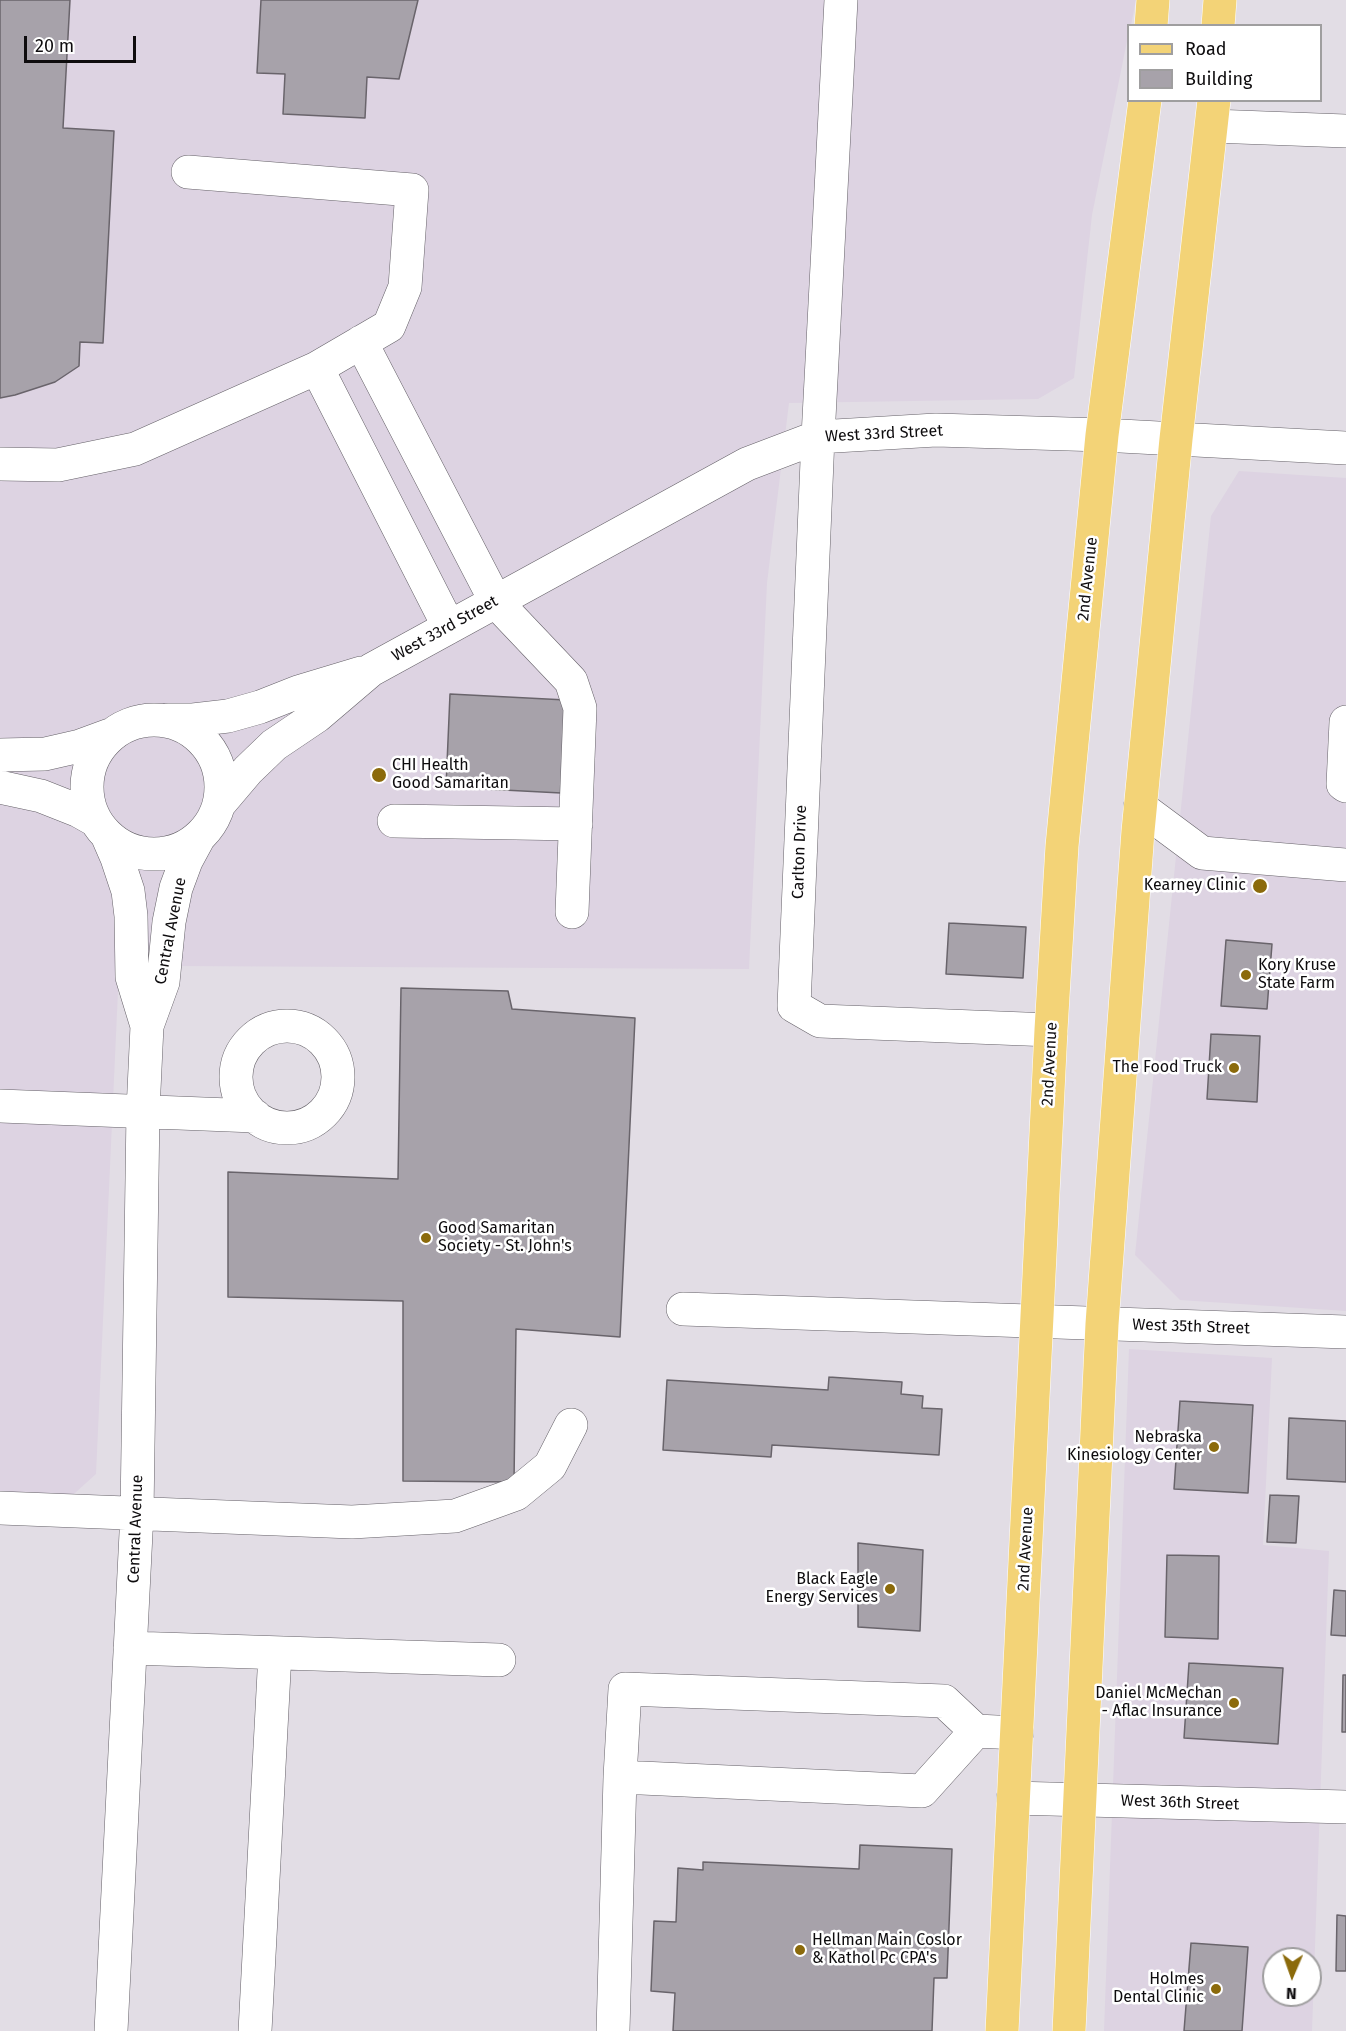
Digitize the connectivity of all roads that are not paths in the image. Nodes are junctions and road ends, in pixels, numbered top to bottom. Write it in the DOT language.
graph roads {
  1 [pos="841,0"];
  2 [pos="1154,0"];
  3 [pos="1220,0"];
  4 [pos="1151,24"];
  5 [pos="1218,24"];
  6 [pos="1145,102"];
  7 [pos="1213,113"];
  8 [pos="1346,130"];
  9 [pos="188,172"];
  10 [pos="361,342"];
  11 [pos="317,368"];
  12 [pos="1102,435"];
  13 [pos="818,437"];
  14 [pos="1176,439"];
  15 [pos="1346,448"];
  16 [pos="0,464"];
  17 [pos="496,602"];
  18 [pos="449,627"];
  19 [pos="371,670"];
  20 [pos="163,720"];
  21 [pos="1346,722"];
  22 [pos="110,735"];
  23 [pos="0,755"];
  24 [pos="1346,786"];
  25 [pos="0,787"];
  26 [pos="220,803"];
  27 [pos="1140,807"];
  28 [pos="394,821"];
  29 [pos="576,824"];
  30 [pos="101,827"];
  31 [pos="199,837"];
  32 [pos="1346,865"];
  33 [pos="572,912"];
  34 [pos="147,1026"];
  35 [pos="1051,1030"];
  36 [pos="0,1106"];
  37 [pos="144,1111"];
  38 [pos="255,1116"];
  39 [pos="683,1309"];
  40 [pos="1037,1322"];
  41 [pos="1102,1324"];
  42 [pos="1346,1332"];
  43 [pos="571,1425"];
  44 [pos="0,1509"];
  45 [pos="137,1514"];
  46 [pos="130,1648"];
  47 [pos="275,1653"];
  48 [pos="499,1660"];
  49 [pos="976,1731"];
  50 [pos="1017,1733"];
  51 [pos="620,1777"];
  52 [pos="1013,1798"];
  53 [pos="1078,1800"];
  54 [pos="1346,1807"];
  55 [pos="111,2031"];
  56 [pos="255,2031"];
  57 [pos="613,2031"];
  58 [pos="1002,2031"];
  59 [pos="1069,2031"];
  1 -- 13 [label="street"];
  2 -- 4 [label="main road"];
  3 -- 5 [label="main road"];
  6 -- 12 [label="main road, 2nd Avenue"];
  7 -- 8 [label="street"];
  7 -- 14 [label="main road"];
  9 -- 10 [label="street"];
  10 -- 11 [label="street"];
  10 -- 17 [label="street"];
  11 -- 16 [label="street"];
  11 -- 18 [label="street"];
  12 -- 13 [label="street, West 33rd Street"];
  12 -- 14 [label="street, West 33rd Street"];
  12 -- 35 [label="main road, 2nd Avenue"];
  13 -- 17 [label="street, West 33rd Street"];
  13 -- 35 [label="street, Carlton Drive"];
  14 -- 15 [label="street, West 33rd Street"];
  14 -- 27 [label="main road"];
  17 -- 18 [label="street, West 33rd Street"];
  17 -- 29 [label="street"];
  18 -- 19 [label="street, West 33rd Street"];
  19 -- 20 [label="street, West 33rd Street"];
  19 -- 26 [label="street, West 33rd Street"];
  20 -- 22 [label="street"];
  20 -- 26 [label="street"];
  21 -- 24 [label="street"];
  22 -- 23 [label="street"];
  22 -- 30 [label="street"];
  25 -- 30 [label="street"];
  26 -- 31 [label="street"];
  27 -- 32 [label="street"];
  27 -- 41 [label="main road"];
  28 -- 29 [label="street"];
  29 -- 33 [label="street"];
  30 -- 31 [label="street"];
  30 -- 34 [label="street, Central Avenue"];
  31 -- 34 [label="street, Central Avenue"];
  34 -- 37 [label="street, Central Avenue"];
  35 -- 40 [label="main road, 2nd Avenue"];
  36 -- 37 [label="street"];
  37 -- 38 [label="street"];
  37 -- 45 [label="street, Central Avenue"];
  39 -- 40 [label="street, West 35th Street"];
  40 -- 41 [label="street, West 35th Street"];
  40 -- 50 [label="main road, 2nd Avenue"];
  41 -- 42 [label="street, West 35th Street"];
  41 -- 53 [label="main road"];
  43 -- 45 [label="street"];
  44 -- 45 [label="street"];
  45 -- 46 [label="street, Central Avenue"];
  46 -- 47 [label="street"];
  46 -- 55 [label="street, Central Avenue"];
  47 -- 48 [label="street"];
  47 -- 56 [label="street"];
  49 -- 50 [label="street"];
  49 -- 51 [label="street"];
  49 -- 51 [label="street"];
  50 -- 52 [label="main road, 2nd Avenue"];
  51 -- 57 [label="street"];
  52 -- 53 [label="street, West 36th Street"];
  52 -- 58 [label="main road, 2nd Avenue"];
  53 -- 54 [label="street, West 36th Street"];
  53 -- 59 [label="main road"];
}
